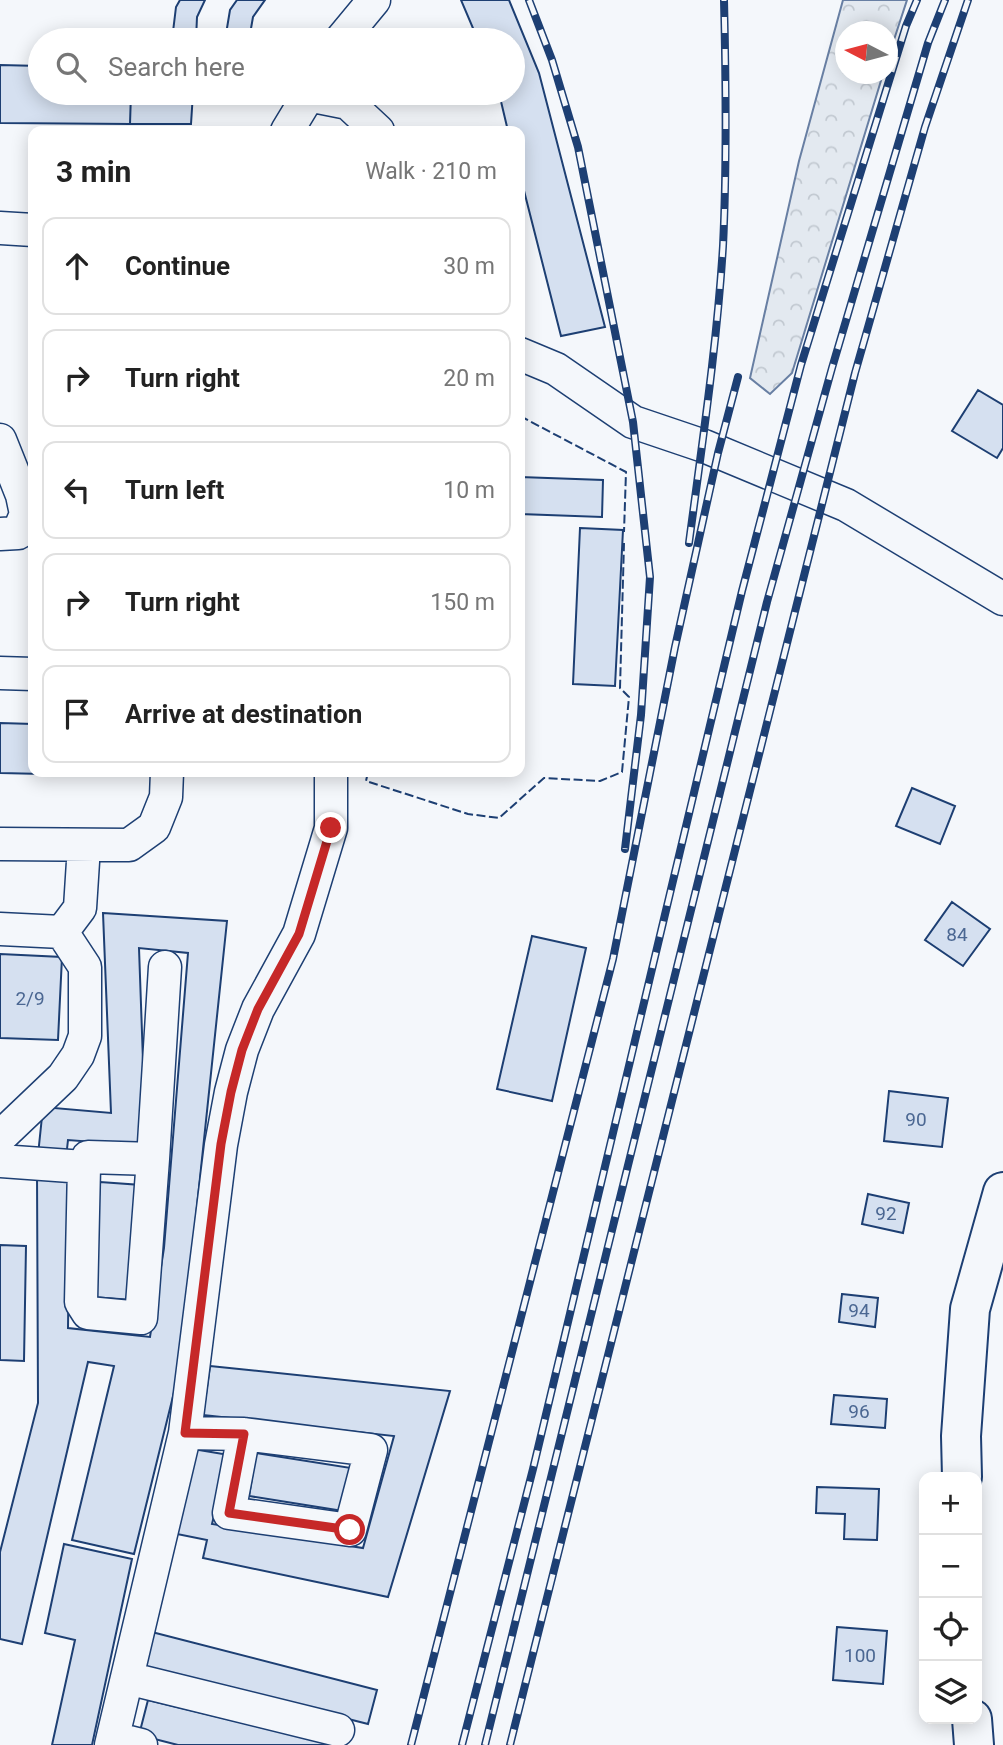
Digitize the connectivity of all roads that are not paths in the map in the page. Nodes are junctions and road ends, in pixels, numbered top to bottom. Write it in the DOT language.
graph roads {
  1 [pos="374,0"];
  2 [pos="351,28"];
  3 [pos="303,105"];
  4 [pos="349,105"];
  5 [pos="350,105"];
  6 [pos="351,105"];
  7 [pos="291,126"];
  8 [pos="362,126"];
  9 [pos="373,126"];
  10 [pos="386,126"];
  11 [pos="0,228"];
  12 [pos="28,230"];
  13 [pos="525,356"];
  14 [pos="0,440"];
  15 [pos="28,495"];
  16 [pos="0,534"];
  17 [pos="1003,599"];
  18 [pos="0,673"];
  19 [pos="28,674"];
  20 [pos="167,777"];
  21 [pos="331,777"];
  22 [pos="0,844"];
  23 [pos="84,846"];
  24 [pos="0,929"];
  25 [pos="62,932"];
  26 [pos="165,967"];
  27 [pos="0,1137"];
  28 [pos="153,1159"];
  29 [pos="0,1161"];
  30 [pos="84,1167"];
  31 [pos="1000,1213"];
  32 [pos="185,1433"];
  33 [pos="244,1434"];
  34 [pos="962,1472"];
  35 [pos="127,1678"];
  36 [pos="972,1724"];
  37 [pos="338,1730"];
  38 [pos="122,1743"];
  39 [pos="974,1745"];
  1 -- 2 [label="street"];
  3 -- 7 [label="street"];
  4 -- 8 [label="street"];
  5 -- 9 [label="street"];
  6 -- 10 [label="street"];
  11 -- 12 [label="street"];
  13 -- 17 [label="street"];
  14 -- 15 [label="street"];
  15 -- 16 [label="street"];
  18 -- 19 [label="street"];
  20 -- 23 [label="street"];
  21 -- 32 [label="street"];
  22 -- 23 [label="street"];
  23 -- 25 [label="street"];
  24 -- 25 [label="street"];
  25 -- 27 [label="street"];
  26 -- 28 [label="street"];
  28 -- 30 [label="street"];
  28 -- 30 [label="street"];
  29 -- 30 [label="street"];
  31 -- 34 [label="main road"];
  32 -- 33 [label="street"];
  32 -- 35 [label="street"];
  33 -- 33 [label="street"];
  35 -- 37 [label="street"];
  35 -- 38 [label="street"];
  36 -- 39 [label="main road"];
}
